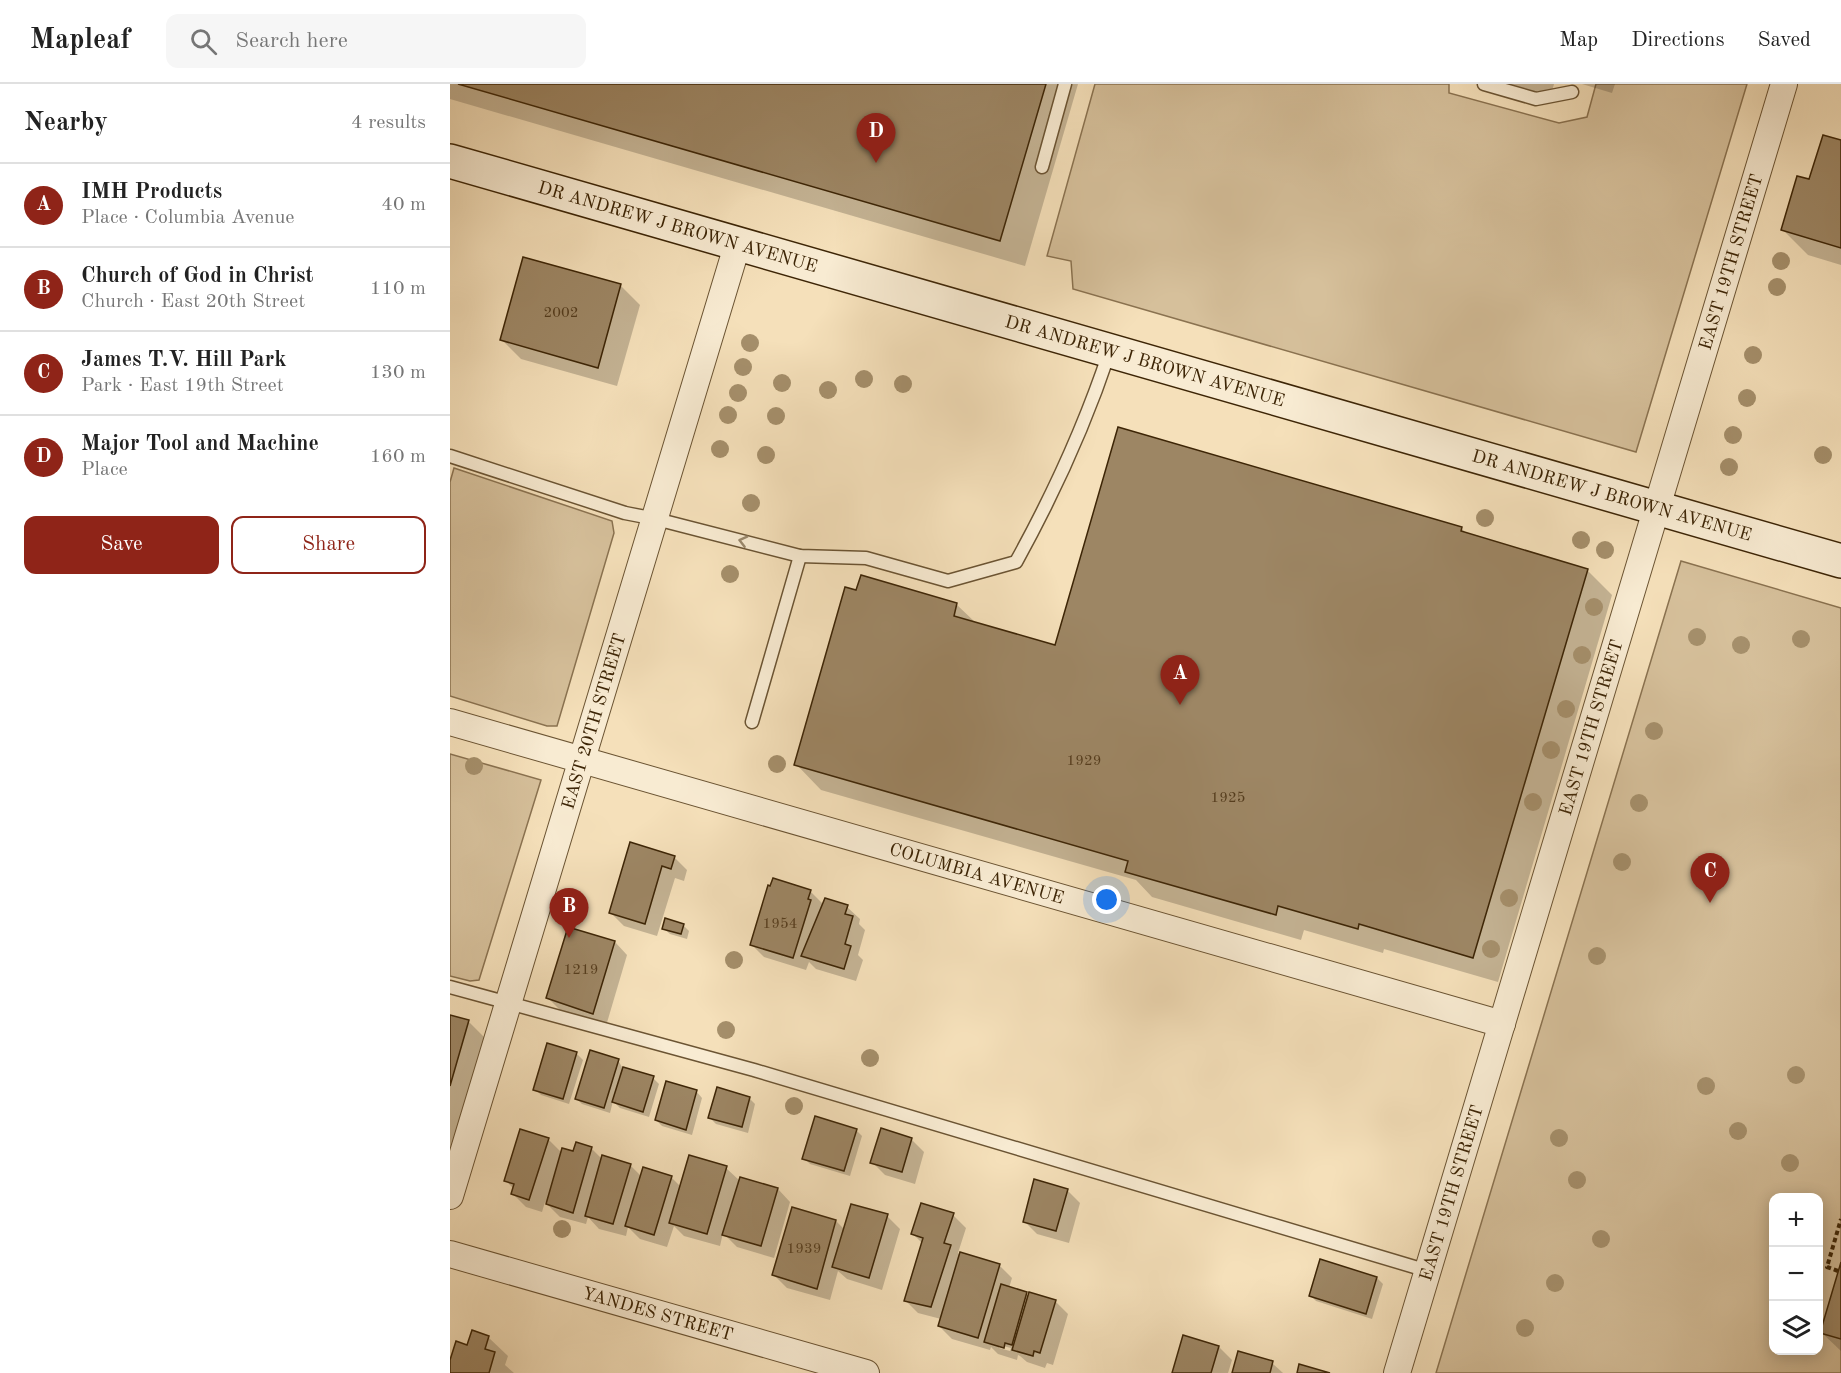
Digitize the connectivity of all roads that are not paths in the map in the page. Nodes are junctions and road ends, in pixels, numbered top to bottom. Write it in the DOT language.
graph roads {
  1 [pos="1065,84"];
  2 [pos="1484,84"];
  3 [pos="1784,84"];
  4 [pos="1572,92"];
  5 [pos="450,161"];
  6 [pos="1042,166"];
  7 [pos="737,246"];
  8 [pos="1110,351"];
  9 [pos="450,456"];
  10 [pos="1656,507"];
  11 [pos="656,519"];
  12 [pos="800,556"];
  13 [pos="1841,561"];
  14 [pos="450,722"];
  15 [pos="752,722"];
  16 [pos="581,761"];
  17 [pos="450,987"];
  18 [pos="508,1004"];
  19 [pos="1502,1024"];
  20 [pos="450,1196"];
  21 [pos="450,1254"];
  22 [pos="1428,1271"];
  23 [pos="866,1373"];
  24 [pos="1397,1373"];
  1 -- 6 [label="lane"];
  2 -- 4 [label="lane"];
  3 -- 10 [label="street, EAST 19TH STREET"];
  5 -- 7 [label="main road, DR ANDREW J BROWN AVENUE"];
  7 -- 8 [label="main road, DR ANDREW J BROWN AVENUE"];
  7 -- 11 [label="street, EAST 20TH STREET"];
  8 -- 10 [label="main road, DR ANDREW J BROWN AVENUE"];
  8 -- 12 [label="lane"];
  9 -- 11 [label="lane"];
  10 -- 13 [label="main road, DR ANDREW J BROWN AVENUE"];
  10 -- 19 [label="street, EAST 19TH STREET"];
  12 -- 11 [label="lane, one-way"];
  11 -- 16 [label="street, EAST 20TH STREET"];
  12 -- 15 [label="lane"];
  14 -- 16 [label="street, COLUMBIA AVENUE"];
  16 -- 18 [label="street, EAST 20TH STREET"];
  16 -- 19 [label="street, COLUMBIA AVENUE"];
  17 -- 18 [label="lane"];
  18 -- 20 [label="street, EAST 20TH STREET"];
  18 -- 22 [label="lane"];
  19 -- 22 [label="street, EAST 19TH STREET"];
  21 -- 23 [label="street, YANDES STREET"];
  22 -- 24 [label="street, EAST 19TH STREET"];
}
